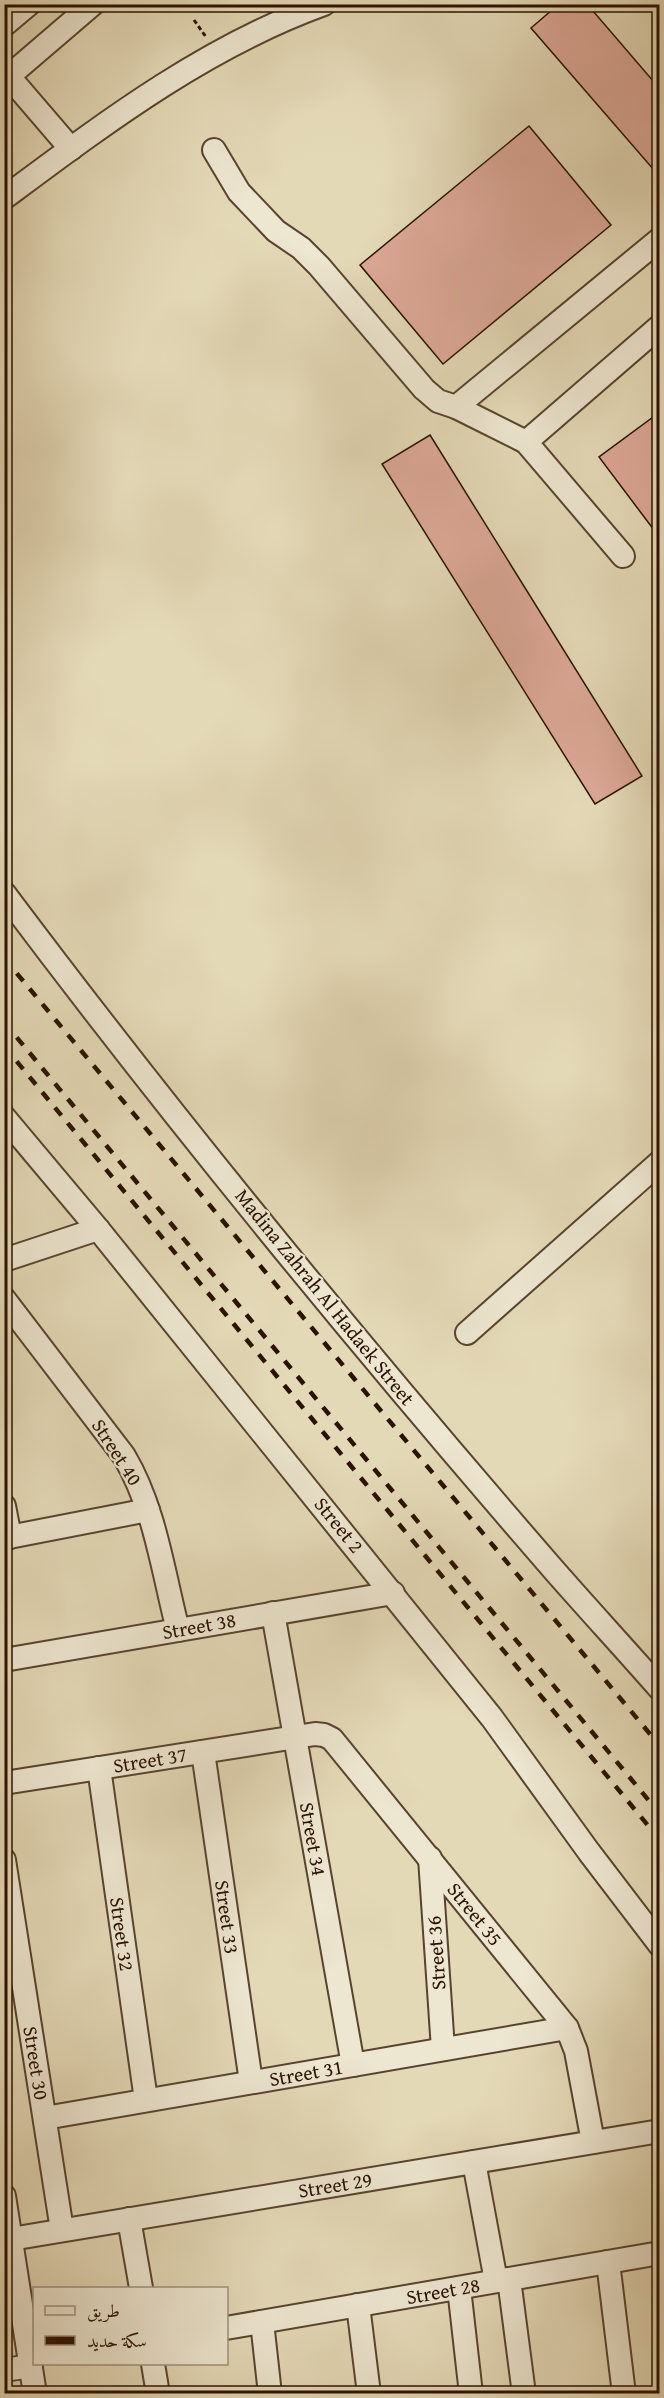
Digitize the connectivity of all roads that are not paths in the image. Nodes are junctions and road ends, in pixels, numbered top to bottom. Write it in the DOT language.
graph roads {
  1 [pos="29,4"];
  2 [pos="93,4"];
  3 [pos="316,6"];
  4 [pos="4,25"];
  5 [pos="7,74"];
  6 [pos="71,149"];
  7 [pos="214,150"];
  8 [pos="4,198"];
  9 [pos="660,239"];
  10 [pos="660,326"];
  11 [pos="456,407"];
  12 [pos="526,442"];
  13 [pos="623,556"];
  14 [pos="4,893"];
  15 [pos="6,1120"];
  16 [pos="660,1162"];
  17 [pos="98,1229"];
  18 [pos="4,1260"];
  19 [pos="4,1299"];
  20 [pos="467,1333"];
  21 [pos="4,1506"];
  22 [pos="148,1510"];
  23 [pos="7,1537"];
  24 [pos="393,1593"];
  25 [pos="273,1613"];
  26 [pos="178,1630"];
  27 [pos="4,1659"];
  28 [pos="660,1689"];
  29 [pos="295,1738"];
  30 [pos="203,1752"];
  31 [pos="99,1768"];
  32 [pos="4,1783"];
  33 [pos="430,1858"];
  34 [pos="4,1860"];
  35 [pos="660,1945"];
  36 [pos="567,2028"];
  37 [pos="443,2049"];
  38 [pos="353,2065"];
  39 [pos="251,2082"];
  40 [pos="146,2100"];
  41 [pos="45,2118"];
  42 [pos="660,2131"];
  43 [pos="592,2142"];
  44 [pos="474,2162"];
  45 [pos="4,2196"];
  46 [pos="129,2219"];
  47 [pos="62,2230"];
  48 [pos="11,2239"];
  49 [pos="660,2253"];
  50 [pos="608,2262"];
  51 [pos="503,2280"];
  52 [pos="141,2287"];
  53 [pos="459,2288"];
  54 [pos="358,2305"];
  55 [pos="262,2322"];
  56 [pos="228,2328"];
  57 [pos="153,2365"];
  58 [pos="31,2366"];
  59 [pos="4,2370"];
  60 [pos="35,2394"];
  61 [pos="158,2394"];
  62 [pos="270,2394"];
  63 [pos="369,2394"];
  64 [pos="471,2394"];
  65 [pos="524,2394"];
  66 [pos="624,2394"];
  1 -- 4 [label="street"];
  2 -- 5 [label="street"];
  3 -- 6 [label="street"];
  5 -- 6 [label="street"];
  6 -- 8 [label="street"];
  7 -- 11 [label="street"];
  9 -- 11 [label="street"];
  10 -- 12 [label="street"];
  11 -- 12 [label="street"];
  12 -- 13 [label="street"];
  14 -- 28 [label="street, Madina Zahrah Al Hadaek Street"];
  15 -- 17 [label="street, Street 2"];
  16 -- 20 [label="street"];
  17 -- 18 [label="street"];
  17 -- 24 [label="street, Street 2"];
  19 -- 22 [label="street, Street 40"];
  21 -- 23 [label="street"];
  22 -- 23 [label="street"];
  22 -- 26 [label="street, Street 40"];
  24 -- 25 [label="street, Street 38"];
  24 -- 35 [label="street, Street 2"];
  25 -- 26 [label="street, Street 38"];
  25 -- 29 [label="street, Street 34"];
  26 -- 27 [label="street, Street 38"];
  29 -- 30 [label="street, Street 37"];
  29 -- 33 [label="street, Street 35"];
  29 -- 38 [label="street, Street 34"];
  30 -- 31 [label="street, Street 37"];
  30 -- 39 [label="street, Street 33"];
  31 -- 32 [label="street, Street 37"];
  31 -- 40 [label="street, Street 32"];
  33 -- 36 [label="street, Street 35"];
  33 -- 37 [label="street, Street 36"];
  34 -- 41 [label="street, Street 30"];
  36 -- 37 [label="street, Street 31"];
  36 -- 43 [label="street, Street 35"];
  37 -- 38 [label="street, Street 31"];
  38 -- 39 [label="street, Street 31"];
  39 -- 40 [label="street, Street 31"];
  40 -- 41 [label="street, Street 31"];
  41 -- 47 [label="street, Street 30"];
  42 -- 43 [label="street, Street 29"];
  43 -- 44 [label="street, Street 29"];
  44 -- 46 [label="street, Street 29"];
  44 -- 51 [label="street"];
  45 -- 48 [label="street"];
  46 -- 47 [label="street, Street 29"];
  46 -- 52 [label="street"];
  47 -- 48 [label="street, Street 29"];
  48 -- 58 [label="street"];
  49 -- 50 [label="street, Street 28"];
  50 -- 51 [label="street, Street 28"];
  50 -- 66 [label="street"];
  51 -- 53 [label="street, Street 28"];
  51 -- 65 [label="street"];
  53 -- 54 [label="street, Street 28"];
  53 -- 64 [label="street"];
  54 -- 55 [label="street, Street 28"];
  54 -- 63 [label="street"];
  55 -- 56 [label="street, Street 28"];
  55 -- 62 [label="street"];
  57 -- 61 [label="street"];
  58 -- 59 [label="street"];
  58 -- 60 [label="street"];
}
